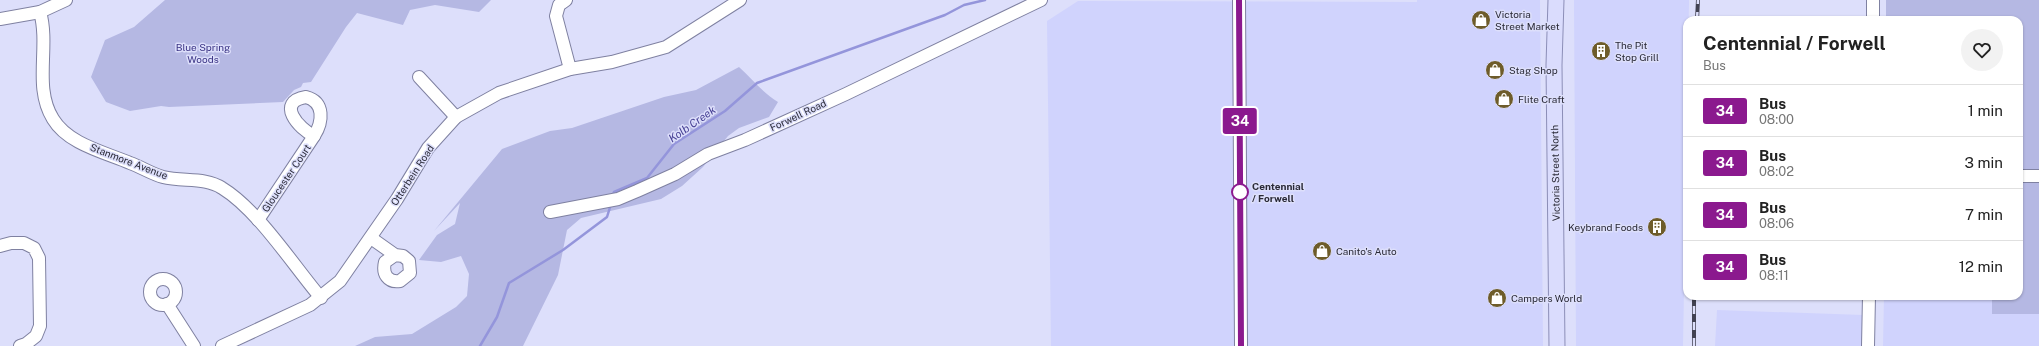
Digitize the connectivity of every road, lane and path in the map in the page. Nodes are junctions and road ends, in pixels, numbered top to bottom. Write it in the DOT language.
graph roads {
  1 [pos="66,0"];
  2 [pos="566,0"];
  3 [pos="740,0"];
  4 [pos="1041,0"];
  5 [pos="1239,0"];
  6 [pos="1556,0"];
  7 [pos="1873,0"];
  8 [pos="40,12"];
  9 [pos="1873,16"];
  10 [pos="0,19"];
  11 [pos="570,69"];
  12 [pos="419,77"];
  13 [pos="456,117"];
  14 [pos="314,136"];
  15 [pos="2023,176"];
  16 [pos="2039,176"];
  17 [pos="550,212"];
  18 [pos="258,220"];
  19 [pos="370,238"];
  20 [pos="0,246"];
  21 [pos="395,255"];
  22 [pos="321,298"];
  23 [pos="1869,300"];
  24 [pos="167,304"];
  25 [pos="20,346"];
  26 [pos="194,346"];
  27 [pos="222,346"];
  28 [pos="1241,346"];
  29 [pos="1558,346"];
  30 [pos="1868,346"];
  1 -- 8 [label="street"];
  2 -- 11 [label="street"];
  3 -- 11 [label="street, Otterbein Road"];
  4 -- 17 [label="street, Forwell Road"];
  5 -- 28 [label="street"];
  6 -- 29 [label="main road, Victoria Street North"];
  7 -- 9 [label="street"];
  8 -- 10 [label="street"];
  8 -- 18 [label="street, Stanmore Avenue"];
  11 -- 13 [label="street, Otterbein Road"];
  12 -- 13 [label="street"];
  13 -- 19 [label="street, Otterbein Road"];
  14 -- 18 [label="street, Gloucester Court"];
  15 -- 16 [label="street"];
  18 -- 22 [label="street, Stanmore Avenue"];
  19 -- 21 [label="street"];
  19 -- 22 [label="street, Otterbein Road"];
  20 -- 25 [label="street"];
  22 -- 27 [label="street, Otterbein Road"];
  23 -- 30 [label="street"];
  24 -- 26 [label="street"];
}
